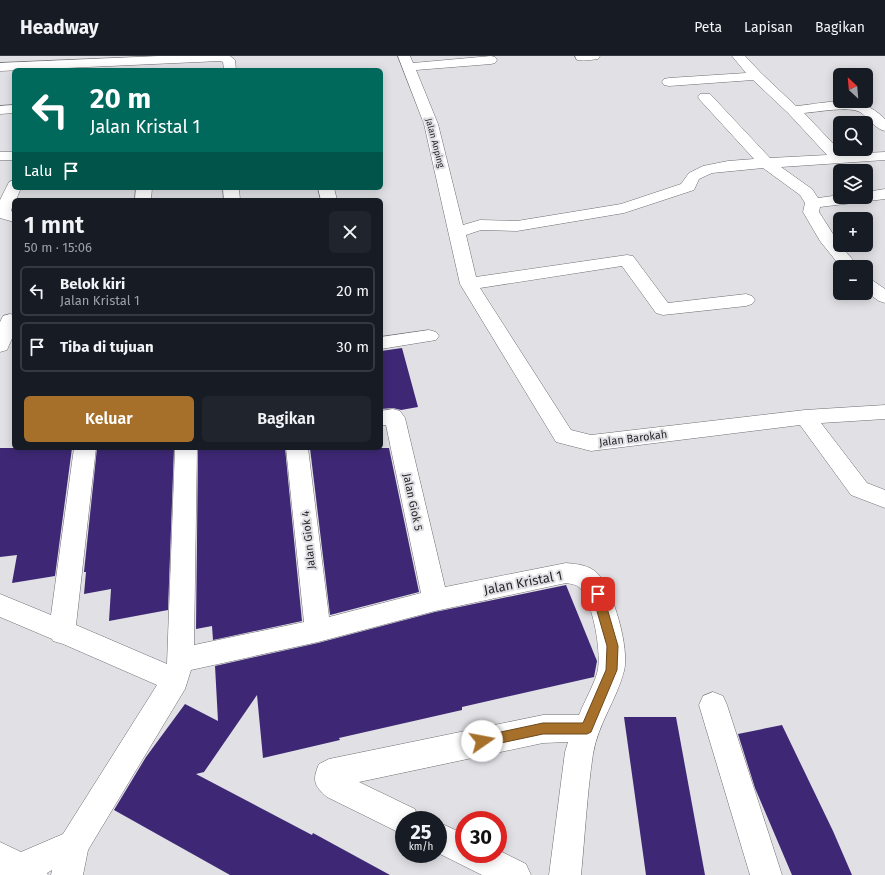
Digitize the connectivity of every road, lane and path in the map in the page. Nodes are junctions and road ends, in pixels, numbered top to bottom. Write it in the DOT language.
graph roads {
  1 [pos="594,56"];
  2 [pos="738,56"];
  3 [pos="581,57"];
  4 [pos="491,60"];
  5 [pos="406,62"];
  6 [pos="53,63"];
  7 [pos="0,67"];
  8 [pos="230,68"];
  9 [pos="756,76"];
  10 [pos="669,82"];
  11 [pos="705,97"];
  12 [pos="12,109"];
  13 [pos="0,110"];
  14 [pos="793,110"];
  15 [pos="885,127"];
  16 [pos="0,156"];
  17 [pos="12,156"];
  18 [pos="885,156"];
  19 [pos="838,158"];
  20 [pos="766,163"];
  21 [pos="12,190"];
  22 [pos="885,194"];
  23 [pos="873,196"];
  24 [pos="833,201"];
  25 [pos="813,203"];
  26 [pos="12,217"];
  27 [pos="457,232"];
  28 [pos="845,260"];
  29 [pos="469,284"];
  30 [pos="873,289"];
  31 [pos="885,297"];
  32 [pos="746,300"];
  33 [pos="8,319"];
  34 [pos="429,336"];
  35 [pos="383,343"];
  36 [pos="0,346"];
  37 [pos="885,412"];
  38 [pos="805,417"];
  39 [pos="383,418"];
  40 [pos="85,450"];
  41 [pos="186,450"];
  42 [pos="297,450"];
  43 [pos="885,499"];
  44 [pos="435,600"];
  45 [pos="0,605"];
  46 [pos="318,632"];
  47 [pos="62,633"];
  48 [pos="178,670"];
  49 [pos="713,705"];
  50 [pos="587,728"];
  51 [pos="395,816"];
  52 [pos="74,845"];
  53 [pos="491,863"];
  54 [pos="16,869"];
  55 [pos="67,875"];
  56 [pos="515,875"];
  57 [pos="565,875"];
  58 [pos="766,875"];
  1 -- 3 [label="street"];
  2 -- 9 [label="street"];
  4 -- 5 [label="street"];
  5 -- 27 [label="street, Jalan Anping"];
  6 -- 7 [label="street"];
  6 -- 8 [label="street"];
  9 -- 10 [label="street"];
  9 -- 14 [label="street"];
  11 -- 20 [label="street"];
  12 -- 13 [label="street"];
  14 -- 15 [label="street"];
  14 -- 19 [label="street"];
  16 -- 17 [label="street"];
  18 -- 19 [label="street"];
  19 -- 20 [label="street"];
  20 -- 25 [label="street"];
  20 -- 27 [label="street"];
  21 -- 26 [label="street"];
  22 -- 23 [label="street"];
  24 -- 25 [label="street"];
  25 -- 28 [label="street"];
  27 -- 29 [label="street, Jalan Barokah"];
  29 -- 32 [label="street"];
  29 -- 38 [label="street, Jalan Barokah"];
  30 -- 31 [label="street"];
  33 -- 36 [label="street"];
  34 -- 35 [label="street"];
  37 -- 38 [label="street, Jalan Barokah"];
  38 -- 43 [label="street"];
  39 -- 44 [label="street, Jalan Giok 5"];
  40 -- 47 [label="street"];
  41 -- 48 [label="street"];
  42 -- 46 [label="street, Jalan Giok 4"];
  44 -- 46 [label="street, Jalan Kristal 1"];
  44 -- 50 [label="street, Jalan Kristal 1"];
  45 -- 47 [label="street"];
  46 -- 48 [label="street, Jalan Kristal 1"];
  47 -- 48 [label="street"];
  48 -- 52 [label="street"];
  49 -- 58 [label="street"];
  50 -- 51 [label="street"];
  50 -- 57 [label="street, Jalan Kristal 1"];
  52 -- 54 [label="street"];
  52 -- 55 [label="street"];
  53 -- 56 [label="street"];
}
